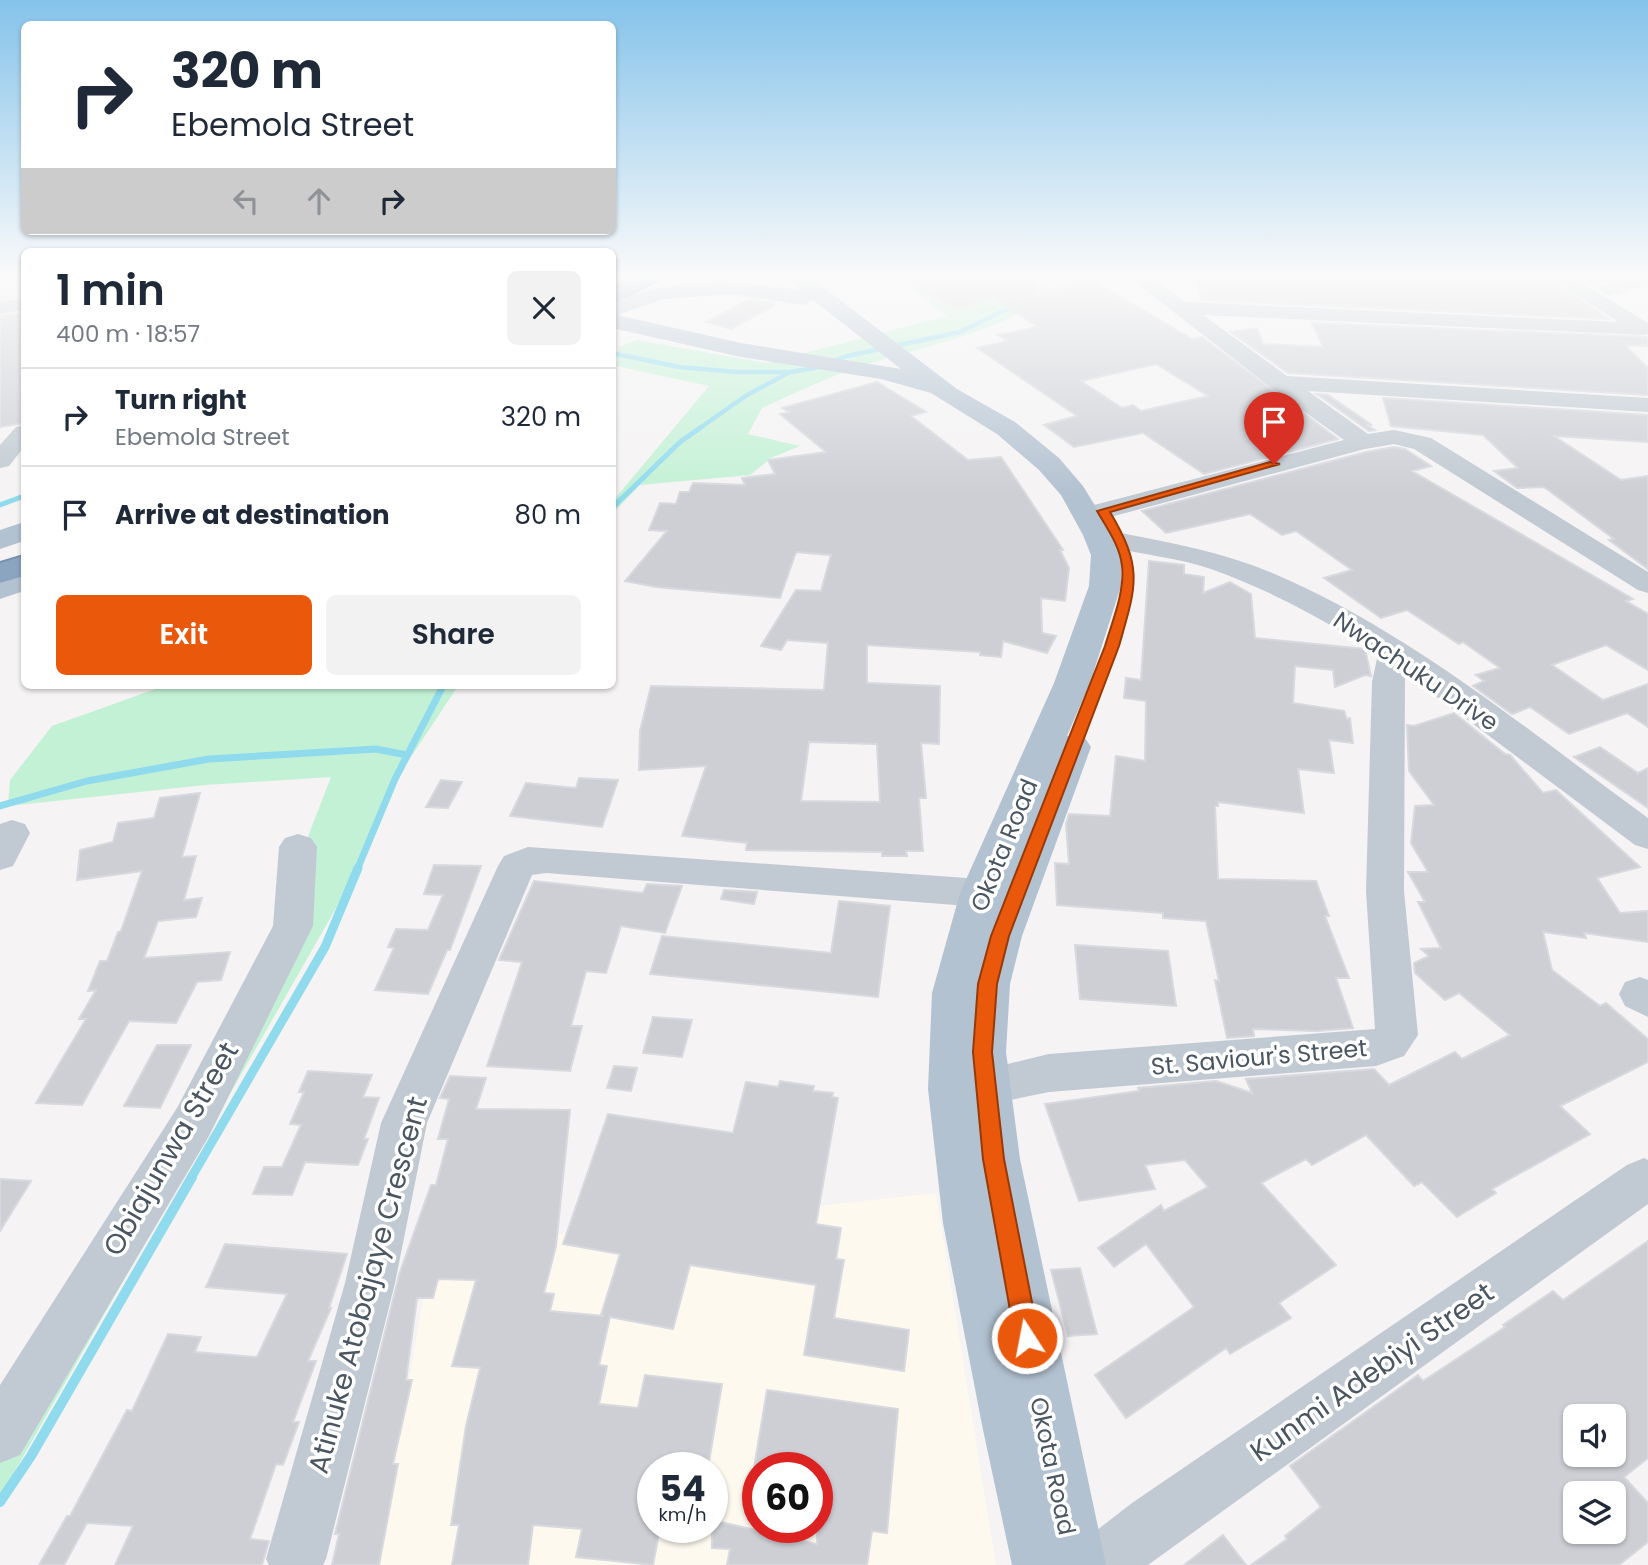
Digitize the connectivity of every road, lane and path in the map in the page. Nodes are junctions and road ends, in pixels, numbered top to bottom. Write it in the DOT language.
graph roads {
  1 [pos="735,347"];
  2 [pos="904,347"];
  3 [pos="1231,347"];
  4 [pos="920,359"];
  5 [pos="1278,382"];
  6 [pos="948,394"];
  7 [pos="1648,405"];
  8 [pos="1014,426"];
  9 [pos="21,436"];
  10 [pos="1355,443"];
  11 [pos="0,461"];
  12 [pos="1112,526"];
  13 [pos="21,532"];
  14 [pos="0,540"];
  15 [pos="21,544"];
  16 [pos="0,551"];
  17 [pos="21,566"];
  18 [pos="0,574"];
  19 [pos="21,581"];
  20 [pos="1648,584"];
  21 [pos="0,589"];
  22 [pos="1394,650"];
  23 [pos="1041,786"];
  24 [pos="1648,836"];
  25 [pos="298,847"];
  26 [pos="981,893"];
  27 [pos="986,1086"];
  28 [pos="1644,1180"];
  29 [pos="0,1435"];
  30 [pos="296,1559"];
  31 [pos="1045,1565"];
  32 [pos="1073,1565"];
  33 [pos="1100,1565"];
  1 -- 6 [label="main road"];
  2 -- 4 [label="main road, Okota Road"];
  3 -- 5 [label="street"];
  4 -- 6 [label="main road, Okota Road"];
  4 -- 8 [label="main road, Okota Road"];
  5 -- 7 [label="street"];
  5 -- 10 [label="street"];
  6 -- 8 [label="main road, Okota Road"];
  8 -- 12 [label="main road, Okota Road"];
  8 -- 23 [label="main road, Okota Road"];
  9 -- 11 [label="street"];
  10 -- 12 [label="street"];
  10 -- 20 [label="street"];
  12 -- 22 [label="street, Nwachuku Drive"];
  12 -- 23 [label="main road, Okota Road"];
  13 -- 14 [label="main road"];
  15 -- 16 [label="highway"];
  17 -- 18 [label="highway"];
  19 -- 21 [label="main road"];
  22 -- 24 [label="street, Nwachuku Drive"];
  22 -- 27 [label="street, St. Saviour's Street"];
  23 -- 26 [label="main road, Okota Road"];
  23 -- 27 [label="main road, Okota Road"];
  25 -- 29 [label="street, Obiajunwa Street"];
  26 -- 30 [label="street, Atinuke Atobajaye Crescent"];
  26 -- 31 [label="main road, Okota Road"];
  27 -- 32 [label="main road, Okota Road"];
  28 -- 33 [label="street, Kunmi Adebiyi Street"];
}
